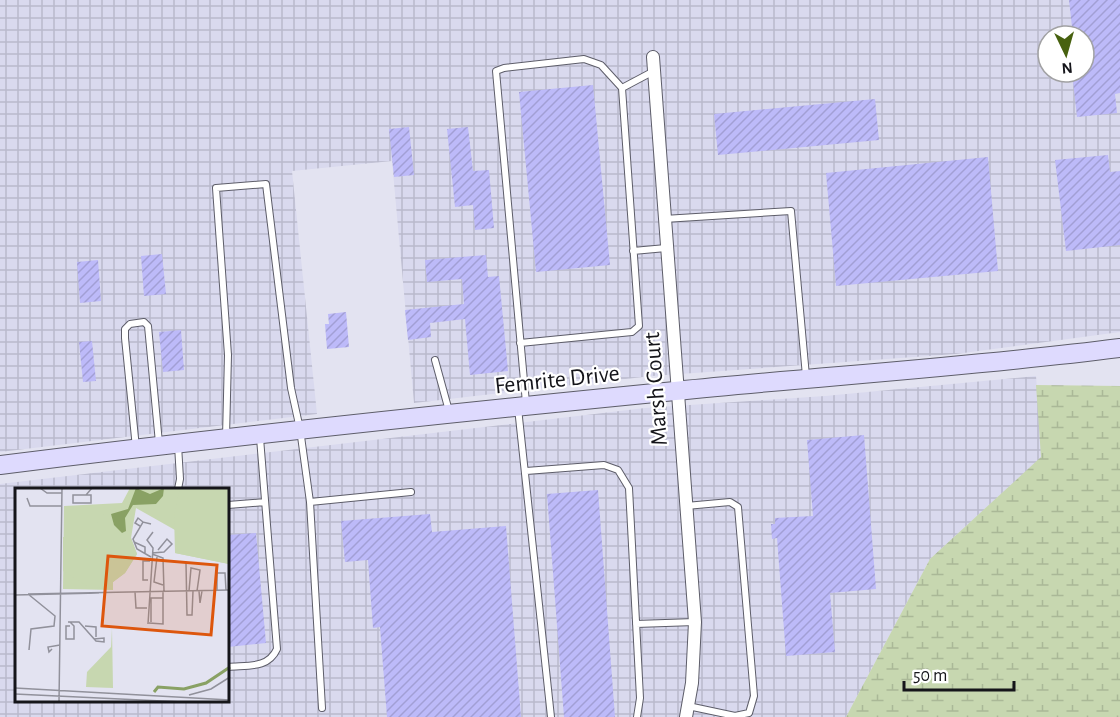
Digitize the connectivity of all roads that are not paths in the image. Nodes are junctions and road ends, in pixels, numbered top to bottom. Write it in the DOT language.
graph roads {
  1 [pos="653,57"];
  2 [pos="654,71"];
  3 [pos="622,88"];
  4 [pos="664,219"];
  5 [pos="666,248"];
  6 [pos="633,251"];
  7 [pos="520,343"];
  8 [pos="1120,348"];
  9 [pos="435,360"];
  10 [pos="806,379"];
  11 [pos="676,390"];
  12 [pos="522,407"];
  13 [pos="450,414"];
  14 [pos="300,429"];
  15 [pos="260,434"];
  16 [pos="226,438"];
  17 [pos="178,443"];
  18 [pos="159,446"];
  19 [pos="136,448"];
  20 [pos="0,465"];
  21 [pos="526,471"];
  22 [pos="178,488"];
  23 [pos="411,492"];
  24 [pos="266,502"];
  25 [pos="310,502"];
  26 [pos="230,505"];
  27 [pos="685,506"];
  28 [pos="695,622"];
  29 [pos="636,624"];
  30 [pos="230,667"];
  31 [pos="322,708"];
  32 [pos="687,711"];
  33 [pos="551,717"];
  34 [pos="637,717"];
  1 -- 2 [label="street, Marsh Court"];
  2 -- 3 [label="lane"];
  2 -- 4 [label="street, Marsh Court"];
  3 -- 6 [label="lane"];
  3 -- 7 [label="lane"];
  4 -- 5 [label="street, Marsh Court"];
  4 -- 10 [label="lane"];
  5 -- 6 [label="lane"];
  5 -- 11 [label="street, Marsh Court"];
  6 -- 7 [label="lane"];
  7 -- 12 [label="lane"];
  8 -- 10 [label="street, Femrite Drive"];
  9 -- 13 [label="lane"];
  10 -- 11 [label="street, Femrite Drive"];
  11 -- 12 [label="street, Femrite Drive"];
  11 -- 27 [label="street, Marsh Court"];
  12 -- 13 [label="street, Femrite Drive"];
  12 -- 21 [label="lane"];
  13 -- 14 [label="street, Femrite Drive"];
  14 -- 15 [label="street, Femrite Drive"];
  14 -- 16 [label="lane"];
  14 -- 25 [label="lane"];
  15 -- 16 [label="street, Femrite Drive"];
  15 -- 24 [label="lane"];
  16 -- 17 [label="street, Femrite Drive"];
  17 -- 18 [label="street, Femrite Drive"];
  17 -- 22 [label="lane"];
  18 -- 19 [label="street, Femrite Drive"];
  18 -- 19 [label="lane"];
  19 -- 20 [label="street, Femrite Drive"];
  21 -- 29 [label="lane"];
  21 -- 33 [label="lane"];
  23 -- 25 [label="lane"];
  24 -- 26 [label="lane"];
  24 -- 30 [label="lane"];
  25 -- 31 [label="lane"];
  27 -- 28 [label="street, Marsh Court"];
  27 -- 32 [label="lane"];
  28 -- 29 [label="lane"];
  28 -- 32 [label="street, Marsh Court"];
  29 -- 34 [label="lane"];
}
